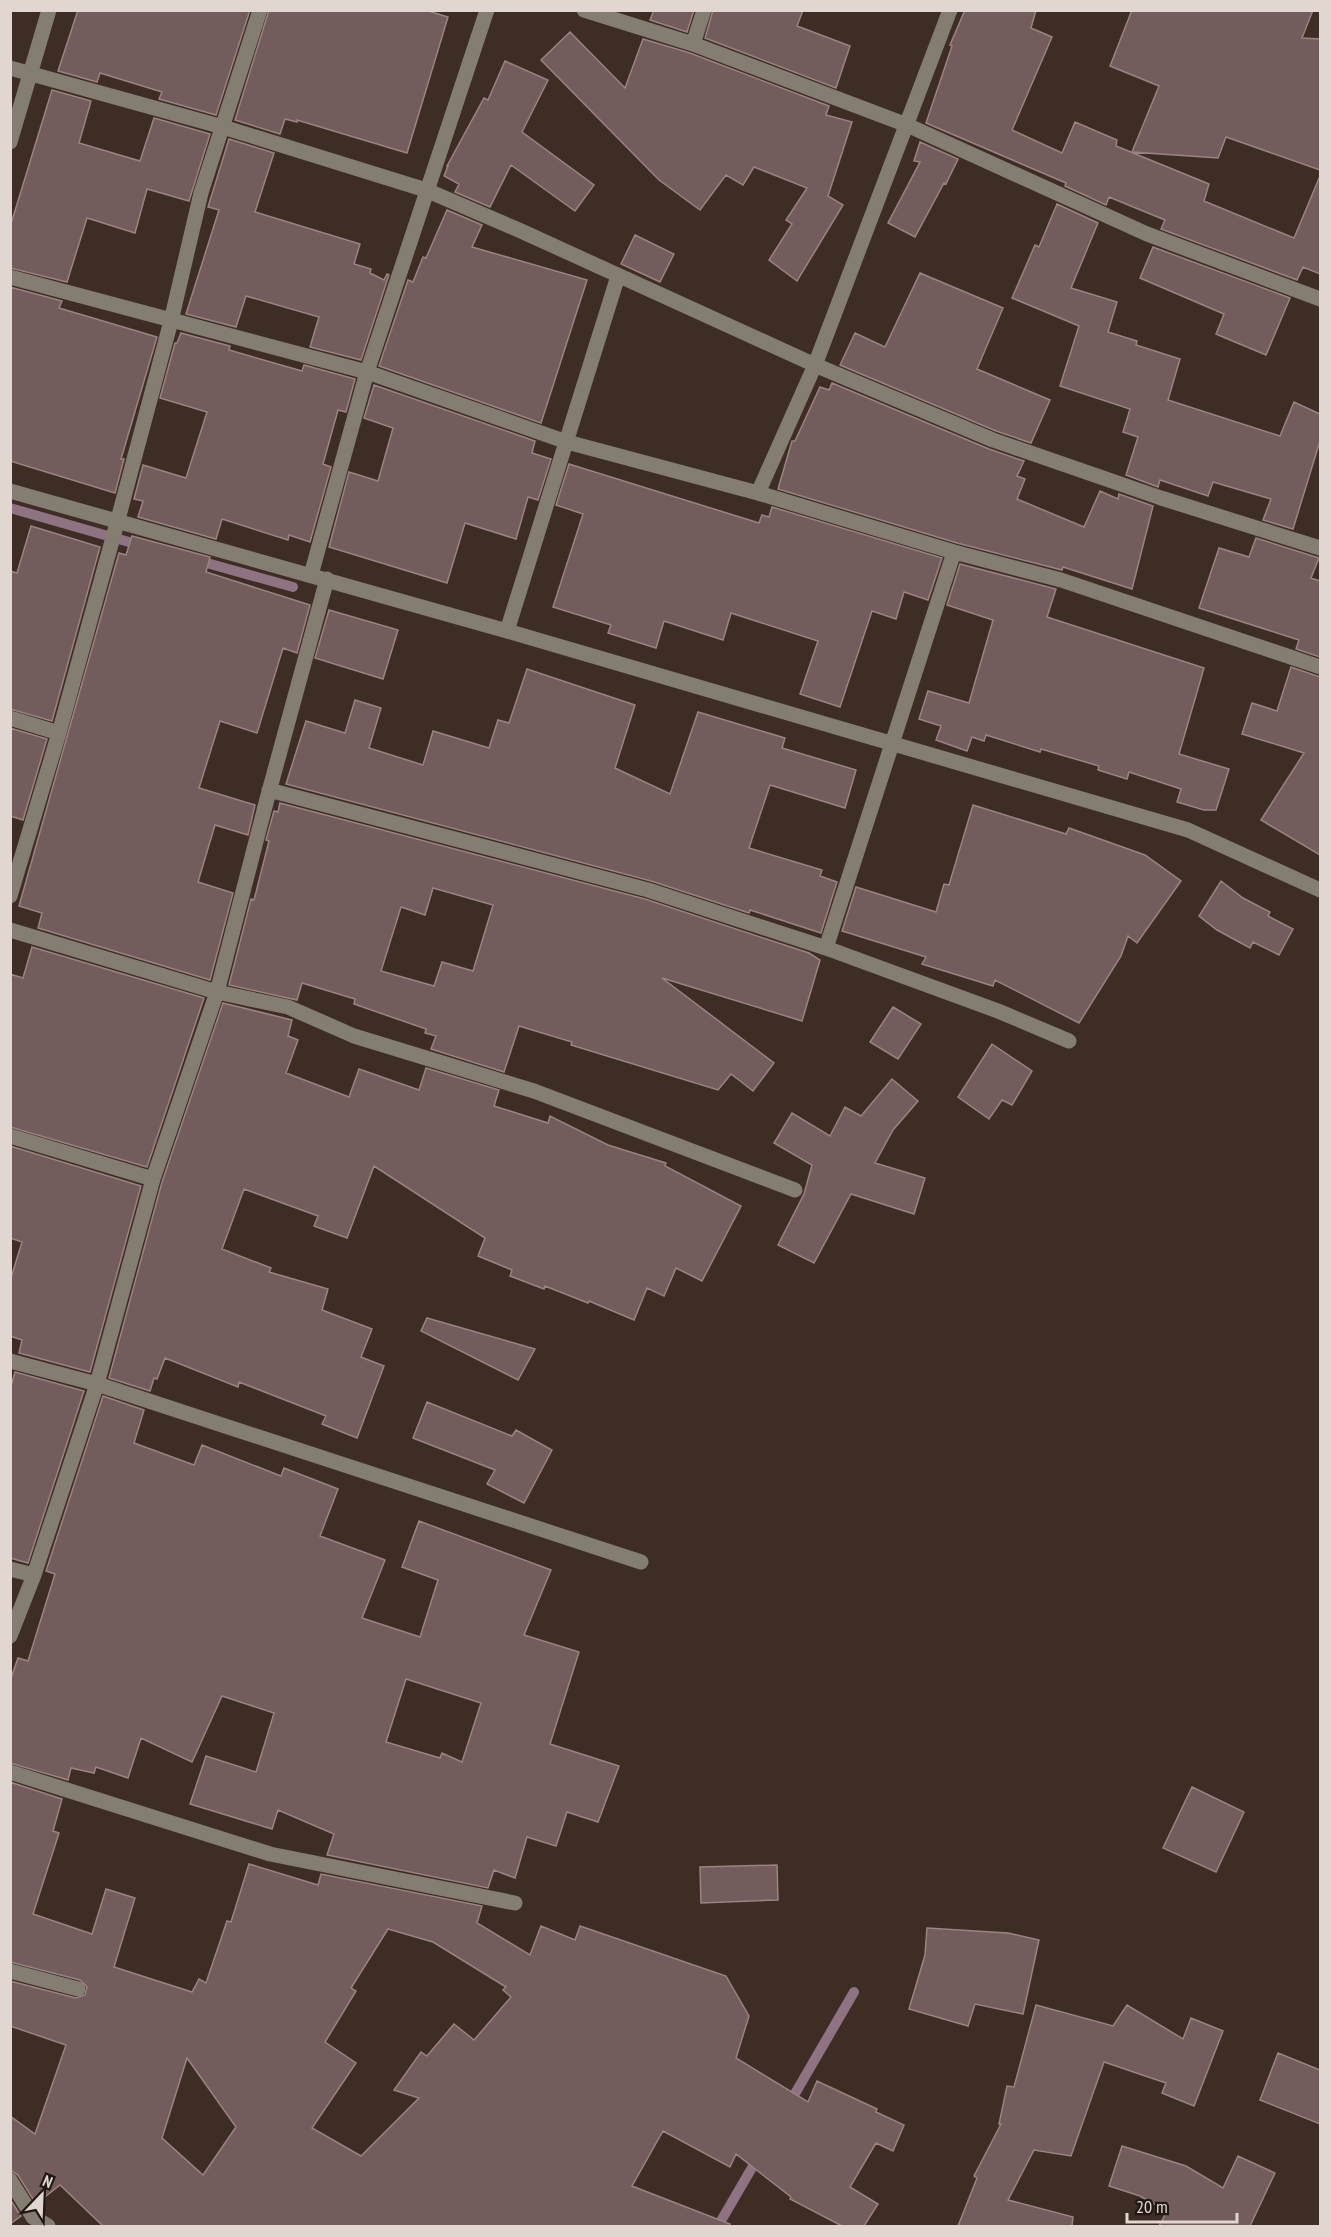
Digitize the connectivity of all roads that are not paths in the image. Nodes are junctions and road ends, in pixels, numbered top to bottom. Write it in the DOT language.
graph roads {
  1 [pos="49,10"];
  2 [pos="260,10"];
  3 [pos="487,10"];
  4 [pos="584,10"];
  5 [pos="704,10"];
  6 [pos="950,10"];
  7 [pos="693,44"];
  8 [pos="10,68"];
  9 [pos="31,74"];
  10 [pos="907,125"];
  11 [pos="223,127"];
  12 [pos="10,142"];
  13 [pos="426,190"];
  14 [pos="618,276"];
  15 [pos="10,277"];
  16 [pos="1320,299"];
  17 [pos="171,321"];
  18 [pos="815,365"];
  19 [pos="367,372"];
  20 [pos="567,442"];
  21 [pos="10,491"];
  22 [pos="758,493"];
  23 [pos="117,523"];
  24 [pos="1320,548"];
  25 [pos="954,552"];
  26 [pos="311,574"];
  27 [pos="327,579"];
  28 [pos="507,631"];
  29 [pos="1320,668"];
  30 [pos="10,718"];
  31 [pos="59,734"];
  32 [pos="891,743"];
  33 [pos="269,790"];
  34 [pos="1320,890"];
  35 [pos="10,896"];
  36 [pos="10,930"];
  37 [pos="826,948"];
  38 [pos="218,992"];
  39 [pos="1069,1041"];
  40 [pos="10,1136"];
  41 [pos="153,1179"];
  42 [pos="795,1190"];
  43 [pos="10,1361"];
  44 [pos="98,1384"];
  45 [pos="641,1562"];
  46 [pos="10,1569"];
  47 [pos="34,1575"];
  48 [pos="10,1636"];
  49 [pos="10,1772"];
  50 [pos="515,1903"];
  51 [pos="10,1971"];
  52 [pos="78,1989"];
  53 [pos="10,2180"];
  54 [pos="48,2226"];
  1 -- 9 [label="street"];
  2 -- 11 [label="street"];
  3 -- 13 [label="street"];
  4 -- 7 [label="street"];
  5 -- 7 [label="street"];
  6 -- 10 [label="street"];
  7 -- 10 [label="street"];
  8 -- 9 [label="street"];
  9 -- 11 [label="street"];
  9 -- 12 [label="street"];
  10 -- 16 [label="street"];
  10 -- 18 [label="street"];
  11 -- 13 [label="street"];
  11 -- 17 [label="street"];
  13 -- 14 [label="street"];
  13 -- 19 [label="street"];
  14 -- 18 [label="street"];
  14 -- 20 [label="street"];
  15 -- 17 [label="street"];
  17 -- 19 [label="street"];
  17 -- 23 [label="street"];
  18 -- 22 [label="street"];
  18 -- 24 [label="street"];
  19 -- 20 [label="street"];
  19 -- 26 [label="street"];
  20 -- 22 [label="street"];
  20 -- 28 [label="street"];
  21 -- 23 [label="street"];
  22 -- 25 [label="street"];
  23 -- 26 [label="street"];
  23 -- 31 [label="street"];
  25 -- 29 [label="street"];
  25 -- 32 [label="street"];
  26 -- 27 [label="street"];
  27 -- 28 [label="street"];
  27 -- 33 [label="street"];
  28 -- 32 [label="street"];
  30 -- 31 [label="street"];
  31 -- 35 [label="street"];
  32 -- 34 [label="street"];
  32 -- 37 [label="street"];
  33 -- 37 [label="street"];
  33 -- 38 [label="street"];
  36 -- 38 [label="street"];
  37 -- 39 [label="street"];
  38 -- 41 [label="street"];
  38 -- 42 [label="street"];
  40 -- 41 [label="street"];
  41 -- 44 [label="street"];
  43 -- 44 [label="street"];
  44 -- 45 [label="street"];
  44 -- 47 [label="street"];
  46 -- 47 [label="street"];
  47 -- 48 [label="street"];
  49 -- 50 [label="street"];
  51 -- 52 [label="street"];
  53 -- 54 [label="street"];
}
